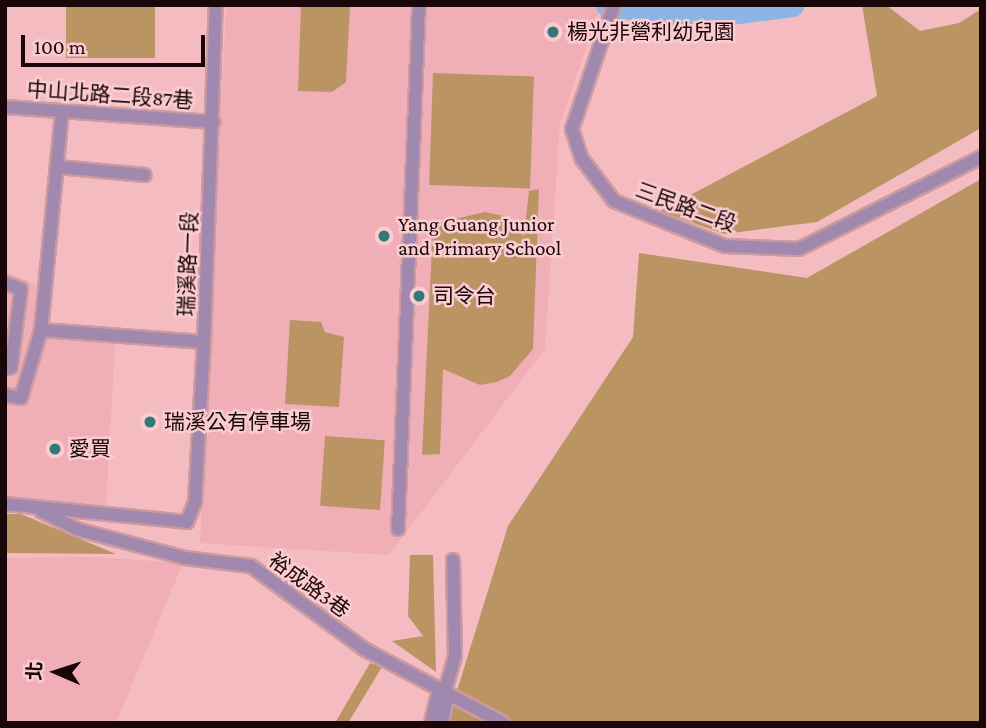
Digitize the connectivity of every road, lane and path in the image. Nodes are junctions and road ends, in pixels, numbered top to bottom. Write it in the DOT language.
graph roads {
  1 [pos="216,5"];
  2 [pos="419,5"];
  3 [pos="614,5"];
  4 [pos="5,107"];
  5 [pos="62,113"];
  6 [pos="213,122"];
  7 [pos="981,157"];
  8 [pos="58,167"];
  9 [pos="145,175"];
  10 [pos="5,284"];
  11 [pos="41,330"];
  12 [pos="204,342"];
  13 [pos="5,369"];
  14 [pos="5,395"];
  15 [pos="5,504"];
  16 [pos="38,509"];
  17 [pos="187,522"];
  18 [pos="398,529"];
  19 [pos="453,560"];
  20 [pos="444,691"];
  21 [pos="431,723"];
  22 [pos="442,723"];
  23 [pos="503,723"];
  1 -- 6 [label="street, 瑞溪路一段"];
  2 -- 18 [label="street"];
  3 -- 7 [label="street, 三民路二段"];
  4 -- 5 [label="street, 中山北路二段87巷"];
  5 -- 6 [label="street, 中山北路二段87巷"];
  5 -- 8 [label="street"];
  6 -- 12 [label="street, 瑞溪路一段"];
  8 -- 9 [label="street"];
  8 -- 11 [label="street"];
  10 -- 13 [label="street"];
  11 -- 12 [label="street"];
  11 -- 14 [label="street"];
  12 -- 17 [label="street, 瑞溪路一段"];
  15 -- 16 [label="street, 裕成路3巷"];
  16 -- 17 [label="street, 裕成路3巷"];
  16 -- 20 [label="street, 裕成路3巷"];
  19 -- 20 [label="street"];
  20 -- 21 [label="street"];
  20 -- 22 [label="street"];
  20 -- 23 [label="street, 裕成路3巷"];
}
